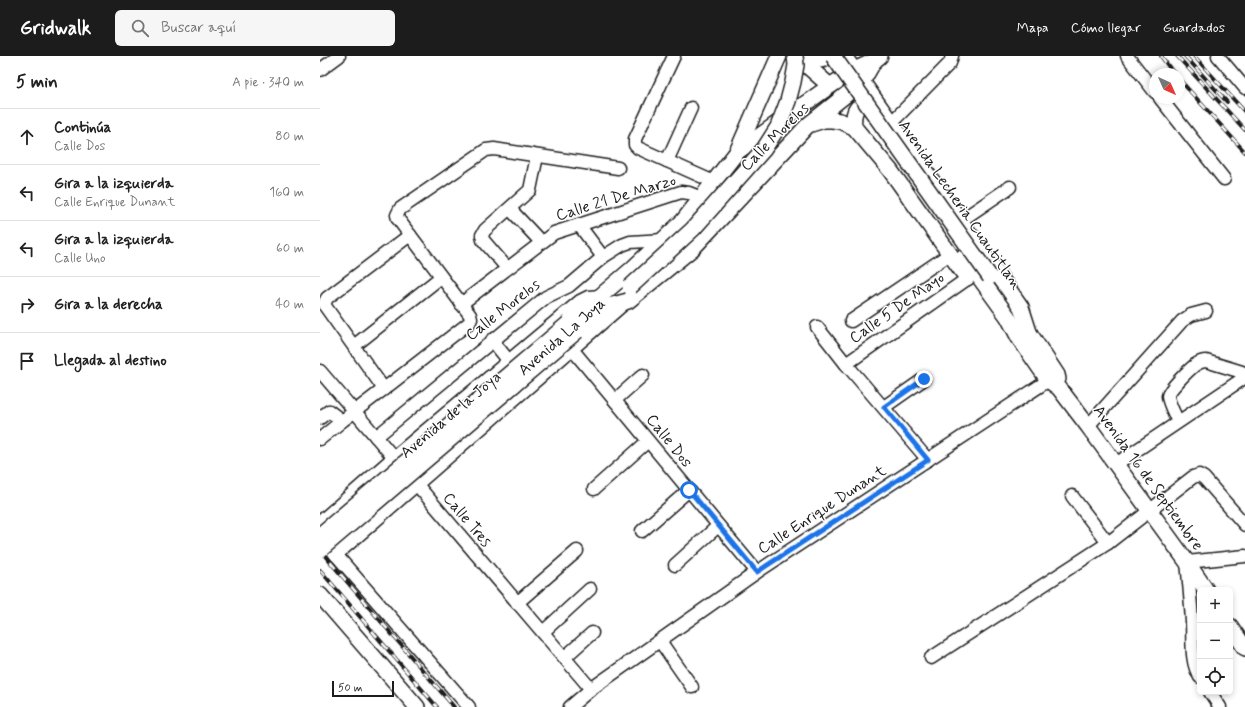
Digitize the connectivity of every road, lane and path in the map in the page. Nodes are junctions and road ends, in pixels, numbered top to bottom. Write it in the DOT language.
graph roads {
  1 [pos="339,56"];
  2 [pos="674,56"];
  3 [pos="779,56"];
  4 [pos="796,56"];
  5 [pos="820,56"];
  6 [pos="829,56"];
  7 [pos="833,56"];
  8 [pos="844,56"];
  9 [pos="952,56"];
  10 [pos="1127,56"];
  11 [pos="1218,56"];
  12 [pos="877,58"];
  13 [pos="320,70"];
  14 [pos="858,76"];
  15 [pos="1149,84"];
  16 [pos="830,86"];
  17 [pos="1245,88"];
  18 [pos="874,99"];
  19 [pos="1165,104"];
  20 [pos="691,108"];
  21 [pos="891,123"];
  22 [pos="808,125"];
  23 [pos="854,127"];
  24 [pos="737,152"];
  25 [pos="537,156"];
  26 [pos="667,161"];
  27 [pos="618,168"];
  28 [pos="1224,179"];
  29 [pos="714,182"];
  30 [pos="1010,187"];
  31 [pos="702,198"];
  32 [pos="510,209"];
  33 [pos="960,221"];
  34 [pos="579,225"];
  35 [pos="410,235"];
  36 [pos="664,240"];
  37 [pos="541,242"];
  38 [pos="957,255"];
  39 [pos="603,257"];
  40 [pos="507,268"];
  41 [pos="441,277"];
  42 [pos="968,279"];
  43 [pos="629,294"];
  44 [pos="603,302"];
  45 [pos="461,304"];
  46 [pos="1206,311"];
  47 [pos="851,321"];
  48 [pos="817,327"];
  49 [pos="1024,335"];
  50 [pos="492,340"];
  51 [pos="354,346"];
  52 [pos="572,349"];
  53 [pos="508,360"];
  54 [pos="846,364"];
  55 [pos="320,371"];
  56 [pos="643,375"];
  57 [pos="924,379"];
  58 [pos="1055,381"];
  59 [pos="384,389"];
  60 [pos="614,400"];
  61 [pos="884,407"];
  62 [pos="354,412"];
  63 [pos="320,418"];
  64 [pos="342,421"];
  65 [pos="1178,422"];
  66 [pos="1088,426"];
  67 [pos="376,437"];
  68 [pos="320,439"];
  69 [pos="648,441"];
  70 [pos="394,457"];
  71 [pos="928,460"];
  72 [pos="1116,464"];
  73 [pos="417,485"];
  74 [pos="594,489"];
  75 [pos="689,490"];
  76 [pos="1072,496"];
  77 [pos="1150,512"];
  78 [pos="320,522"];
  79 [pos="1245,525"];
  80 [pos="718,526"];
  81 [pos="642,531"];
  82 [pos="320,536"];
  83 [pos="1108,543"];
  84 [pos="320,550"];
  85 [pos="577,551"];
  86 [pos="336,555"];
  87 [pos="1242,559"];
  88 [pos="1187,562"];
  89 [pos="675,565"];
  90 [pos="757,572"];
  91 [pos="1204,587"];
  92 [pos="590,589"];
  93 [pos="320,595"];
  94 [pos="517,603"];
  95 [pos="543,632"];
  96 [pos="1233,632"];
  97 [pos="592,633"];
  98 [pos="660,641"];
  99 [pos="1245,648"];
  100 [pos="1197,652"];
  101 [pos="565,657"];
  102 [pos="931,658"];
  103 [pos="1197,672"];
  104 [pos="692,687"];
  105 [pos="591,689"];
  106 [pos="1212,695"];
  107 [pos="417,707"];
  108 [pos="469,707"];
  109 [pos="570,707"];
  110 [pos="1220,707"];
  1 -- 13 [label="street"];
  2 -- 26 [label="street"];
  3 -- 24 [label="main road"];
  4 -- 6 [label="main road"];
  4 -- 16 [label="main road"];
  4 -- 43 [label="main road, bridge"];
  5 -- 38 [label="main road, Avenida Lecheria Cuautitlan"];
  7 -- 49 [label="main road, Avenida Lecheria Cuautitlan, bridge"];
  8 -- 14 [label="main road"];
  9 -- 21 [label="street"];
  10 -- 15 [label="street"];
  11 -- 17 [label="street"];
  12 -- 14 [label="main road"];
  14 -- 16 [label="main road, Calle Morelos"];
  14 -- 18 [label="main road"];
  14 -- 22 [label="main road, Calle Morelos"];
  16 -- 24 [label="main road, Calle Morelos"];
  18 -- 21 [label="main road"];
  18 -- 23 [label="main road"];
  19 -- 28 [label="street"];
  20 -- 26 [label="street"];
  21 -- 33 [label="main road"];
  22 -- 23 [label="main road"];
  22 -- 43 [label="main road, Calle Morelos"];
  23 -- 38 [label="main road"];
  24 -- 29 [label="main road, Calle Morelos"];
  25 -- 27 [label="street"];
  25 -- 32 [label="street"];
  25 -- 35 [label="street"];
  26 -- 29 [label="street"];
  29 -- 31 [label="main road, Calle Morelos"];
  30 -- 33 [label="street"];
  31 -- 34 [label="street, Calle 21 De Marzo"];
  31 -- 36 [label="main road, Calle Morelos"];
  32 -- 37 [label="street"];
  32 -- 40 [label="street"];
  33 -- 49 [label="main road"];
  34 -- 37 [label="street, Calle 21 De Marzo"];
  34 -- 39 [label="street"];
  35 -- 41 [label="street"];
  35 -- 51 [label="street"];
  36 -- 39 [label="street, Calle Morelos"];
  36 -- 44 [label="main road, Calle Morelos"];
  37 -- 40 [label="street, Calle 21 De Marzo"];
  38 -- 42 [label="main road"];
  38 -- 47 [label="street"];
  38 -- 49 [label="main road"];
  39 -- 50 [label="street, Calle Morelos"];
  40 -- 45 [label="street, Calle 21 De Marzo"];
  41 -- 45 [label="street"];
  41 -- 51 [label="street"];
  42 -- 49 [label="main road"];
  42 -- 54 [label="street, Calle 5 De Mayo"];
  43 -- 44 [label="main road"];
  43 -- 52 [label="street, Avenida La Joya"];
  44 -- 53 [label="street, Avenida La Joya"];
  44 -- 82 [label="main road, Avenida de la Joya, bridge"];
  44 -- 84 [label="main road, Avenida de la Joya, bridge"];
  45 -- 59 [label="street"];
  46 -- 66 [label="street"];
  48 -- 54 [label="street"];
  49 -- 58 [label="main road, Avenida Lecheria Cuautitlan"];
  50 -- 53 [label="street"];
  50 -- 67 [label="street, Calle Morelos"];
  51 -- 59 [label="street"];
  52 -- 60 [label="street, Calle Dos"];
  52 -- 73 [label="street, Avenida La Joya"];
  53 -- 70 [label="street, Avenida La Joya"];
  54 -- 61 [label="street"];
  55 -- 62 [label="street, Calle Tres"];
  56 -- 60 [label="street"];
  57 -- 61 [label="street"];
  58 -- 66 [label="main road, Avenida 16 de Septiembre"];
  58 -- 71 [label="street, Calle Enrique Dunant"];
  59 -- 62 [label="street"];
  60 -- 69 [label="street, Calle Dos"];
  61 -- 71 [label="street"];
  62 -- 64 [label="street"];
  62 -- 67 [label="street, Calle Tres"];
  63 -- 64 [label="street"];
  64 -- 68 [label="street"];
  65 -- 65 [label="street"];
  65 -- 72 [label="street"];
  66 -- 72 [label="main road, Avenida 16 de Septiembre"];
  67 -- 70 [label="street, Calle Tres"];
  69 -- 74 [label="street"];
  69 -- 75 [label="street, Calle Dos"];
  70 -- 73 [label="street, Calle Tres"];
  70 -- 78 [label="street, Avenida La Joya"];
  71 -- 90 [label="street, Calle Enrique Dunant"];
  72 -- 77 [label="main road, Avenida 16 de Septiembre"];
  73 -- 86 [label="street, Avenida La Joya"];
  73 -- 94 [label="street, Calle Tres"];
  75 -- 80 [label="street, Calle Dos"];
  75 -- 81 [label="street"];
  76 -- 83 [label="street"];
  77 -- 79 [label="street"];
  77 -- 83 [label="street"];
  77 -- 88 [label="main road, Avenida 16 de Septiembre"];
  80 -- 89 [label="street"];
  80 -- 90 [label="street, Calle Dos"];
  82 -- 86 [label="street"];
  83 -- 102 [label="street"];
  85 -- 94 [label="street"];
  86 -- 108 [label="street"];
  87 -- 88 [label="street"];
  88 -- 91 [label="main road, Avenida 16 de Septiembre"];
  88 -- 100 [label="street"];
  90 -- 98 [label="street, Calle Enrique Dunant"];
  92 -- 95 [label="street"];
  93 -- 107 [label="main road"];
  94 -- 95 [label="street, Calle Tres"];
  95 -- 101 [label="street, Calle Tres"];
  96 -- 99 [label="main road"];
  97 -- 101 [label="street"];
  98 -- 104 [label="street"];
  98 -- 105 [label="street, Calle Enrique Dunant"];
  100 -- 103 [label="street"];
  101 -- 105 [label="street, Calle Tres"];
  105 -- 109 [label="street, Calle Enrique Dunant"];
  106 -- 110 [label="street"];
}
